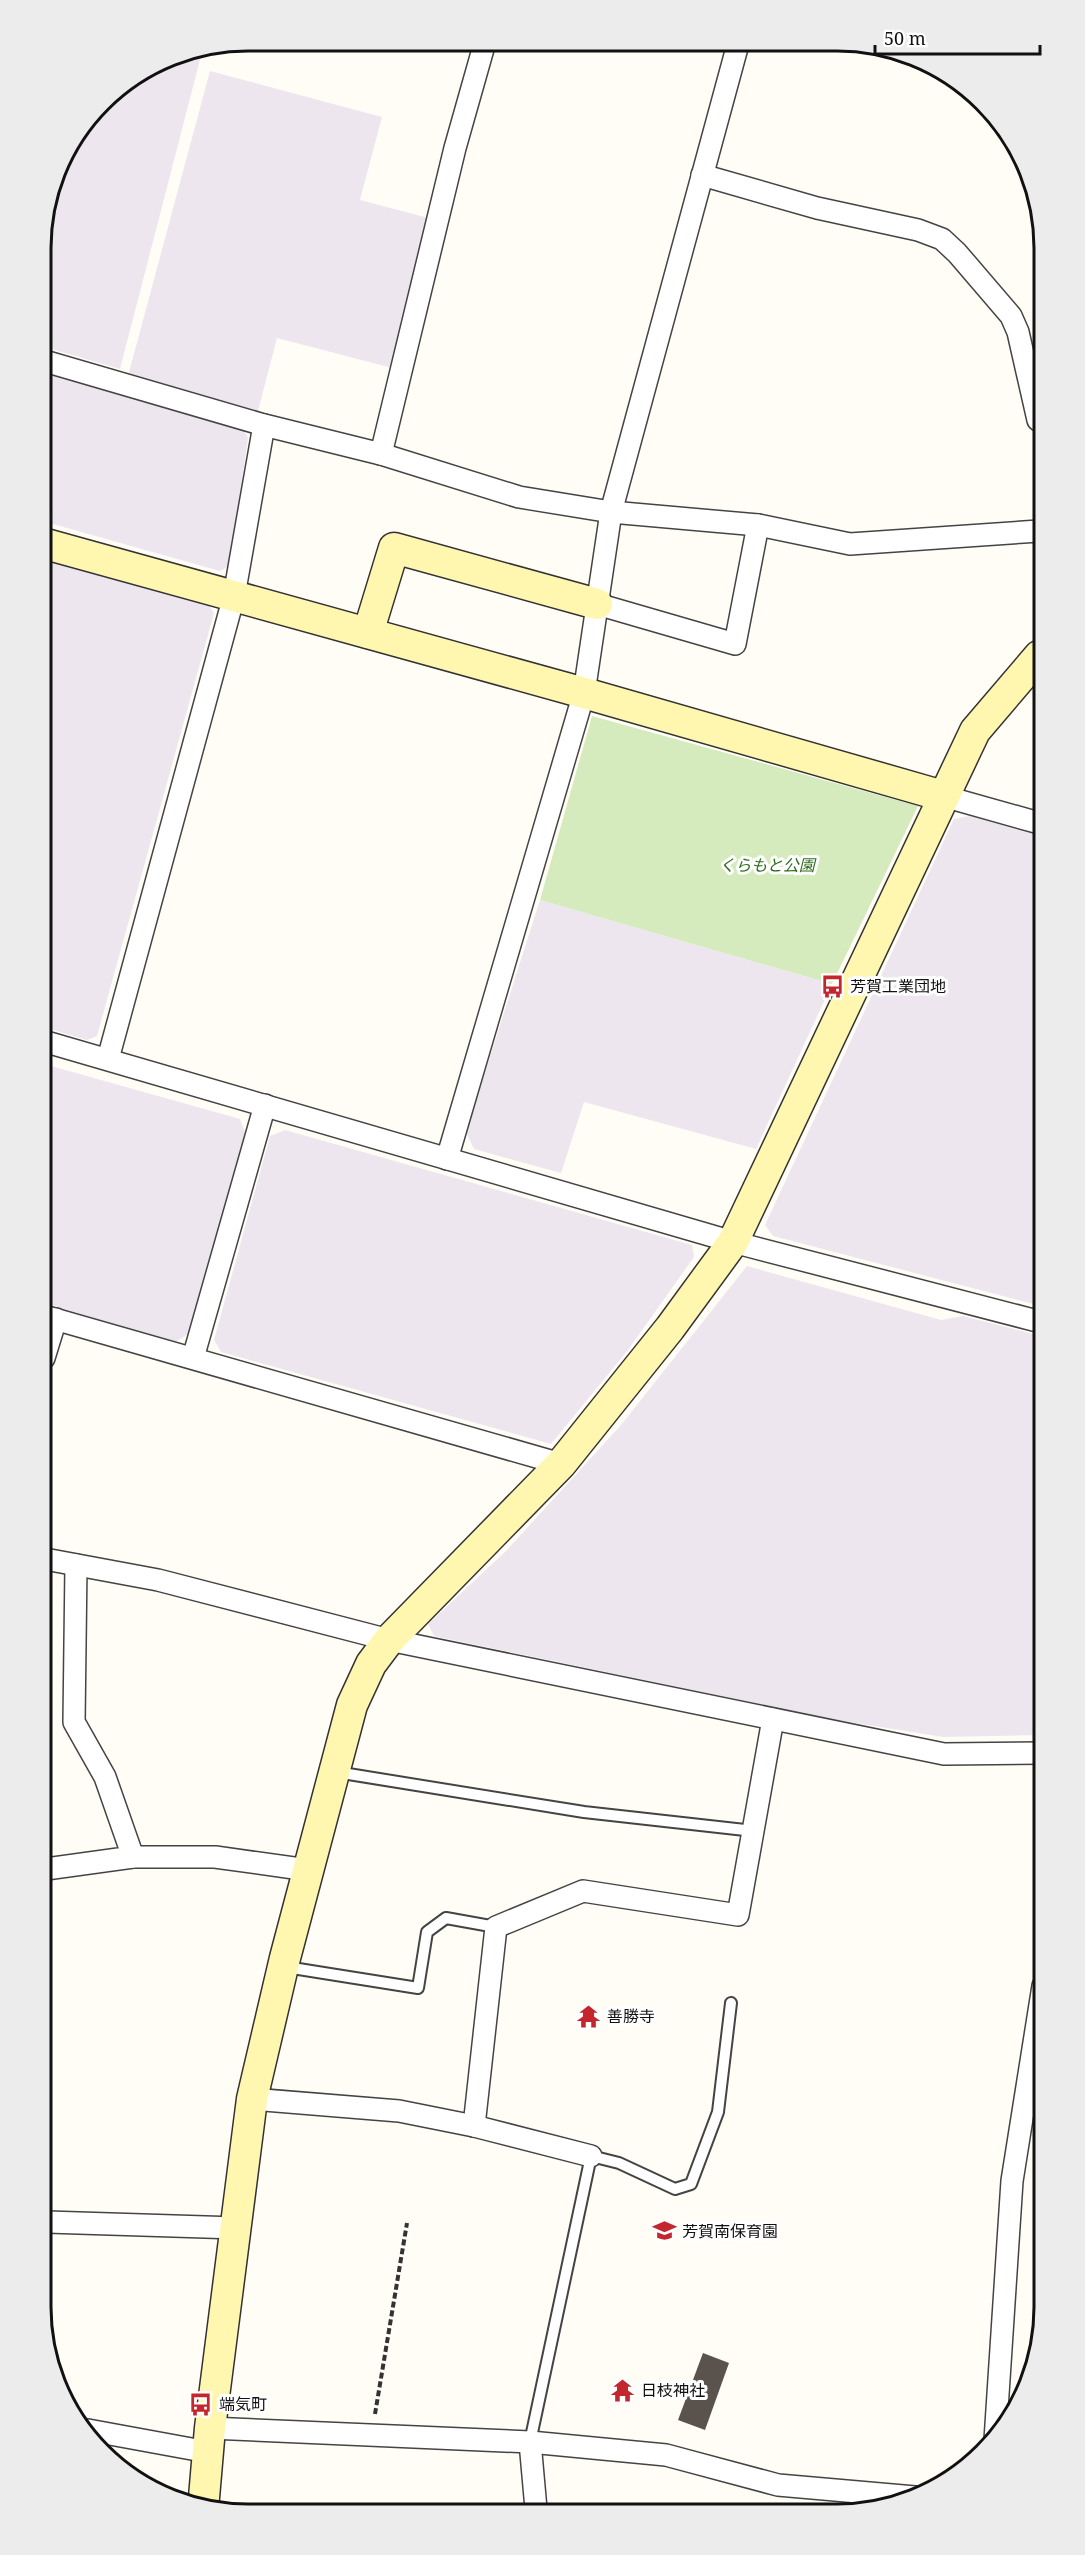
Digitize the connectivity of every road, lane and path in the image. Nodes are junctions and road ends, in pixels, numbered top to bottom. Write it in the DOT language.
graph roads {
  1 [pos="482,51"];
  2 [pos="736,51"];
  3 [pos="702,174"];
  4 [pos="51,363"];
  5 [pos="1034,402"];
  6 [pos="264,425"];
  7 [pos="381,454"];
  8 [pos="611,512"];
  9 [pos="758,525"];
  10 [pos="1034,531"];
  11 [pos="51,545"];
  12 [pos="234,596"];
  13 [pos="597,604"];
  14 [pos="368,633"];
  15 [pos="1034,662"];
  16 [pos="584,693"];
  17 [pos="943,796"];
  18 [pos="1034,821"];
  19 [pos="51,1043"];
  20 [pos="108,1059"];
  21 [pos="265,1105"];
  22 [pos="447,1159"];
  23 [pos="733,1242"];
  24 [pos="51,1317"];
  25 [pos="1034,1320"];
  26 [pos="193,1358"];
  27 [pos="561,1464"];
  28 [pos="51,1560"];
  29 [pos="76,1565"];
  30 [pos="389,1640"];
  31 [pos="773,1719"];
  32 [pos="1034,1753"];
  33 [pos="333,1772"];
  34 [pos="754,1831"];
  35 [pos="133,1857"];
  36 [pos="51,1868"];
  37 [pos="308,1870"];
  38 [pos="496,1927"];
  39 [pos="283,1966"];
  40 [pos="731,2003"];
  41 [pos="1034,2041"];
  42 [pos="252,2098"];
  43 [pos="474,2126"];
  44 [pos="591,2156"];
  45 [pos="51,2222"];
  46 [pos="407,2223"];
  47 [pos="237,2228"];
  48 [pos="995,2424"];
  49 [pos="95,2431"];
  50 [pos="371,2435"];
  51 [pos="209,2440"];
  52 [pos="530,2442"];
  53 [pos="895,2495"];
  54 [pos="204,2499"];
  55 [pos="536,2504"];
  1 -- 7 [label="street"];
  2 -- 3 [label="street"];
  3 -- 5 [label="street"];
  3 -- 8 [label="street"];
  4 -- 6 [label="street"];
  6 -- 7 [label="street"];
  6 -- 12 [label="street"];
  7 -- 8 [label="street"];
  8 -- 9 [label="street"];
  8 -- 13 [label="street"];
  9 -- 10 [label="street"];
  9 -- 13 [label="street"];
  11 -- 12 [label="street"];
  12 -- 14 [label="street"];
  12 -- 20 [label="street"];
  13 -- 14 [label="street"];
  13 -- 16 [label="street"];
  14 -- 16 [label="street"];
  15 -- 17 [label="street"];
  16 -- 17 [label="street"];
  16 -- 22 [label="street"];
  17 -- 18 [label="street"];
  17 -- 23 [label="street"];
  19 -- 20 [label="street"];
  20 -- 21 [label="street"];
  21 -- 22 [label="street"];
  21 -- 26 [label="street"];
  22 -- 23 [label="street"];
  23 -- 25 [label="street"];
  23 -- 27 [label="street"];
  24 -- 26 [label="street"];
  26 -- 27 [label="street"];
  27 -- 30 [label="street"];
  28 -- 29 [label="street"];
  29 -- 30 [label="street"];
  29 -- 35 [label="street"];
  30 -- 31 [label="street"];
  30 -- 33 [label="street"];
  31 -- 32 [label="street"];
  31 -- 34 [label="street"];
  33 -- 34 [label="lane"];
  33 -- 37 [label="street"];
  34 -- 38 [label="street"];
  35 -- 36 [label="street"];
  35 -- 37 [label="street"];
  37 -- 39 [label="street"];
  38 -- 39 [label="lane"];
  38 -- 43 [label="street"];
  39 -- 42 [label="street"];
  40 -- 44 [label="lane"];
  41 -- 48 [label="street"];
  42 -- 43 [label="street"];
  42 -- 47 [label="street"];
  43 -- 44 [label="street"];
  44 -- 52 [label="lane"];
  45 -- 47 [label="street"];
  46 -- 50 [label="path"];
  47 -- 51 [label="street"];
  49 -- 51 [label="street"];
  50 -- 51 [label="street"];
  50 -- 52 [label="street"];
  51 -- 54 [label="street"];
  52 -- 53 [label="street"];
  52 -- 55 [label="street"];
}
